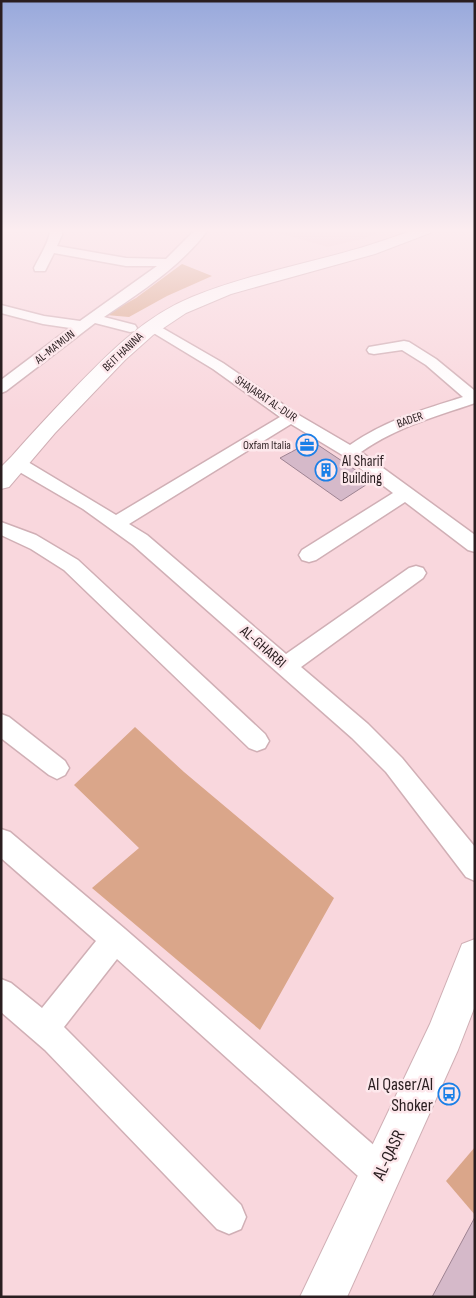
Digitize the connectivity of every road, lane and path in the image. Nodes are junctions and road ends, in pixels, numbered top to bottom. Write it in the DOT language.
graph roads {
  1 [pos="133,291"];
  2 [pos="198,291"];
  3 [pos="228,291"];
  4 [pos="1,309"];
  5 [pos="87,322"];
  6 [pos="152,326"];
  7 [pos="130,328"];
  8 [pos="374,350"];
  9 [pos="1,388"];
  10 [pos="475,398"];
  11 [pos="291,417"];
  12 [pos="350,452"];
  13 [pos="9,459"];
  14 [pos="1,482"];
  15 [pos="405,493"];
  16 [pos="117,523"];
  17 [pos="1,528"];
  18 [pos="475,545"];
  19 [pos="309,555"];
  20 [pos="416,573"];
  21 [pos="285,667"];
  22 [pos="1,724"];
  23 [pos="258,741"];
  24 [pos="57,768"];
  25 [pos="1,841"];
  26 [pos="475,868"];
  27 [pos="115,939"];
  28 [pos="475,957"];
  29 [pos="1,993"];
  30 [pos="44,1029"];
  31 [pos="380,1173"];
  32 [pos="229,1217"];
  33 [pos="323,1297"];
  1 -- 5 [label="street, AL-MA'MUN"];
  2 -- 7 [label="street, BEIT HANINA"];
  3 -- 6 [label="street, BEIT HANINA"];
  4 -- 5 [label="street"];
  5 -- 7 [label="street"];
  5 -- 9 [label="street, AL-MA'MUN"];
  6 -- 11 [label="street, SHAJARAT AL-DUR"];
  6 -- 13 [label="street, BEIT HANINA"];
  7 -- 13 [label="street, BEIT HANINA"];
  8 -- 10 [label="street"];
  10 -- 12 [label="street, BADER"];
  11 -- 12 [label="street, SHAJARAT AL-DUR"];
  11 -- 16 [label="street"];
  12 -- 15 [label="street, SHAJARAT AL-DUR"];
  13 -- 14 [label="street, BEIT HANINA"];
  13 -- 16 [label="street, AL-GHARBI"];
  15 -- 18 [label="street, SHAJARAT AL-DUR"];
  15 -- 19 [label="street"];
  16 -- 21 [label="street, AL-GHARBI"];
  17 -- 23 [label="street"];
  20 -- 21 [label="street"];
  21 -- 26 [label="street, AL-GHARBI"];
  22 -- 24 [label="street"];
  25 -- 27 [label="street"];
  27 -- 30 [label="street"];
  27 -- 31 [label="street"];
  28 -- 31 [label="street, AL-QASR"];
  29 -- 30 [label="street"];
  30 -- 32 [label="street"];
  31 -- 33 [label="street, AL-QASR"];
}
